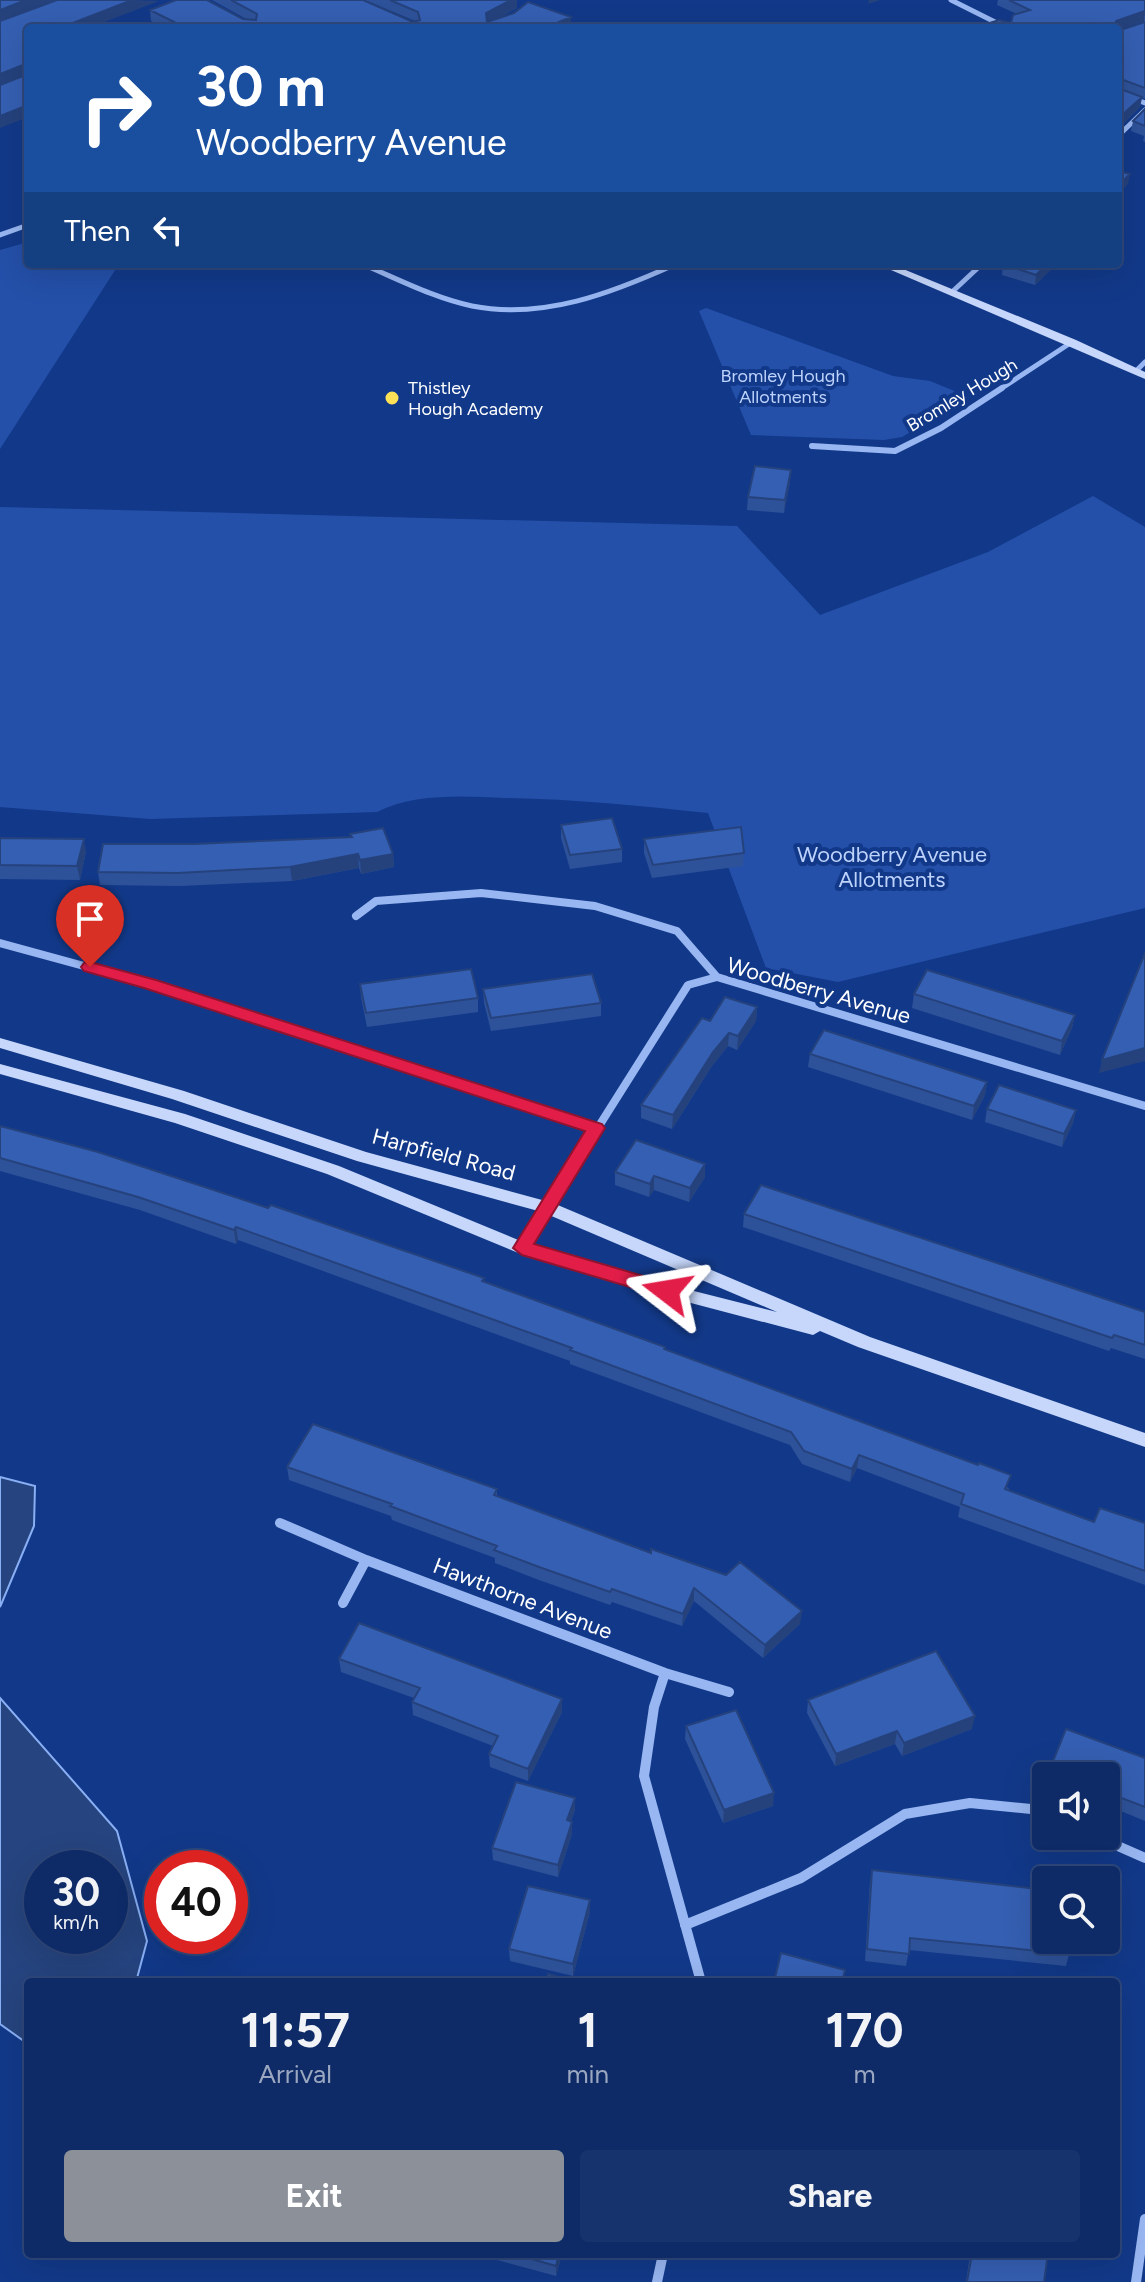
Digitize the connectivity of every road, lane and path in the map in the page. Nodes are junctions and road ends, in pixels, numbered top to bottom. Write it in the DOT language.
graph roads {
  1 [pos="951,0"];
  2 [pos="999,24"];
  3 [pos="1122,94"];
  4 [pos="1145,103"];
  5 [pos="1145,110"];
  6 [pos="1122,132"];
  7 [pos="24,226"];
  8 [pos="0,235"];
  9 [pos="372,268"];
  10 [pos="666,268"];
  11 [pos="892,268"];
  12 [pos="978,268"];
  13 [pos="952,292"];
  14 [pos="1072,342"];
  15 [pos="1145,362"];
  16 [pos="1140,374"];
  17 [pos="812,446"];
  18 [pos="356,916"];
  19 [pos="0,943"];
  20 [pos="717,977"];
  21 [pos="0,1043"];
  22 [pos="0,1069"];
  23 [pos="1145,1106"];
  24 [pos="596,1128"];
  25 [pos="547,1207"];
  26 [pos="522,1248"];
  27 [pos="864,1342"];
  28 [pos="1145,1440"];
  29 [pos="280,1523"];
  30 [pos="366,1560"];
  31 [pos="343,1603"];
  32 [pos="665,1673"];
  33 [pos="729,1692"];
  34 [pos="1032,1809"];
  35 [pos="1120,1847"];
  36 [pos="1145,1858"];
  37 [pos="685,1925"];
  38 [pos="700,1978"];
  39 [pos="1145,2219"];
  40 [pos="662,2258"];
  41 [pos="657,2282"];
  42 [pos="1136,2282"];
  1 -- 2 [label="street"];
  3 -- 4 [label="street"];
  5 -- 6 [label="street"];
  7 -- 8 [label="street"];
  9 -- 10 [label="street"];
  11 -- 13 [label="street"];
  12 -- 13 [label="street"];
  13 -- 14 [label="street"];
  14 -- 16 [label="street"];
  14 -- 17 [label="street, Bromley Hough"];
  15 -- 16 [label="street"];
  18 -- 20 [label="street"];
  19 -- 24 [label="street"];
  20 -- 23 [label="street, Woodberry Avenue"];
  20 -- 24 [label="street, Woodberry Avenue"];
  21 -- 25 [label="street, Harpfield Road"];
  22 -- 26 [label="street, Harpfield Road"];
  24 -- 25 [label="street, Woodberry Avenue"];
  25 -- 26 [label="street, Woodberry Avenue"];
  25 -- 27 [label="street, Harpfield Road"];
  26 -- 27 [label="street, Harpfield Road"];
  27 -- 28 [label="street, Harpfield Road"];
  29 -- 30 [label="street, Hawthorne Avenue"];
  30 -- 31 [label="street"];
  30 -- 32 [label="street, Hawthorne Avenue"];
  32 -- 33 [label="street, Hawthorne Avenue"];
  32 -- 37 [label="street"];
  34 -- 37 [label="street"];
  35 -- 36 [label="street"];
  37 -- 38 [label="street"];
  39 -- 42 [label="street"];
  40 -- 41 [label="street"];
}
